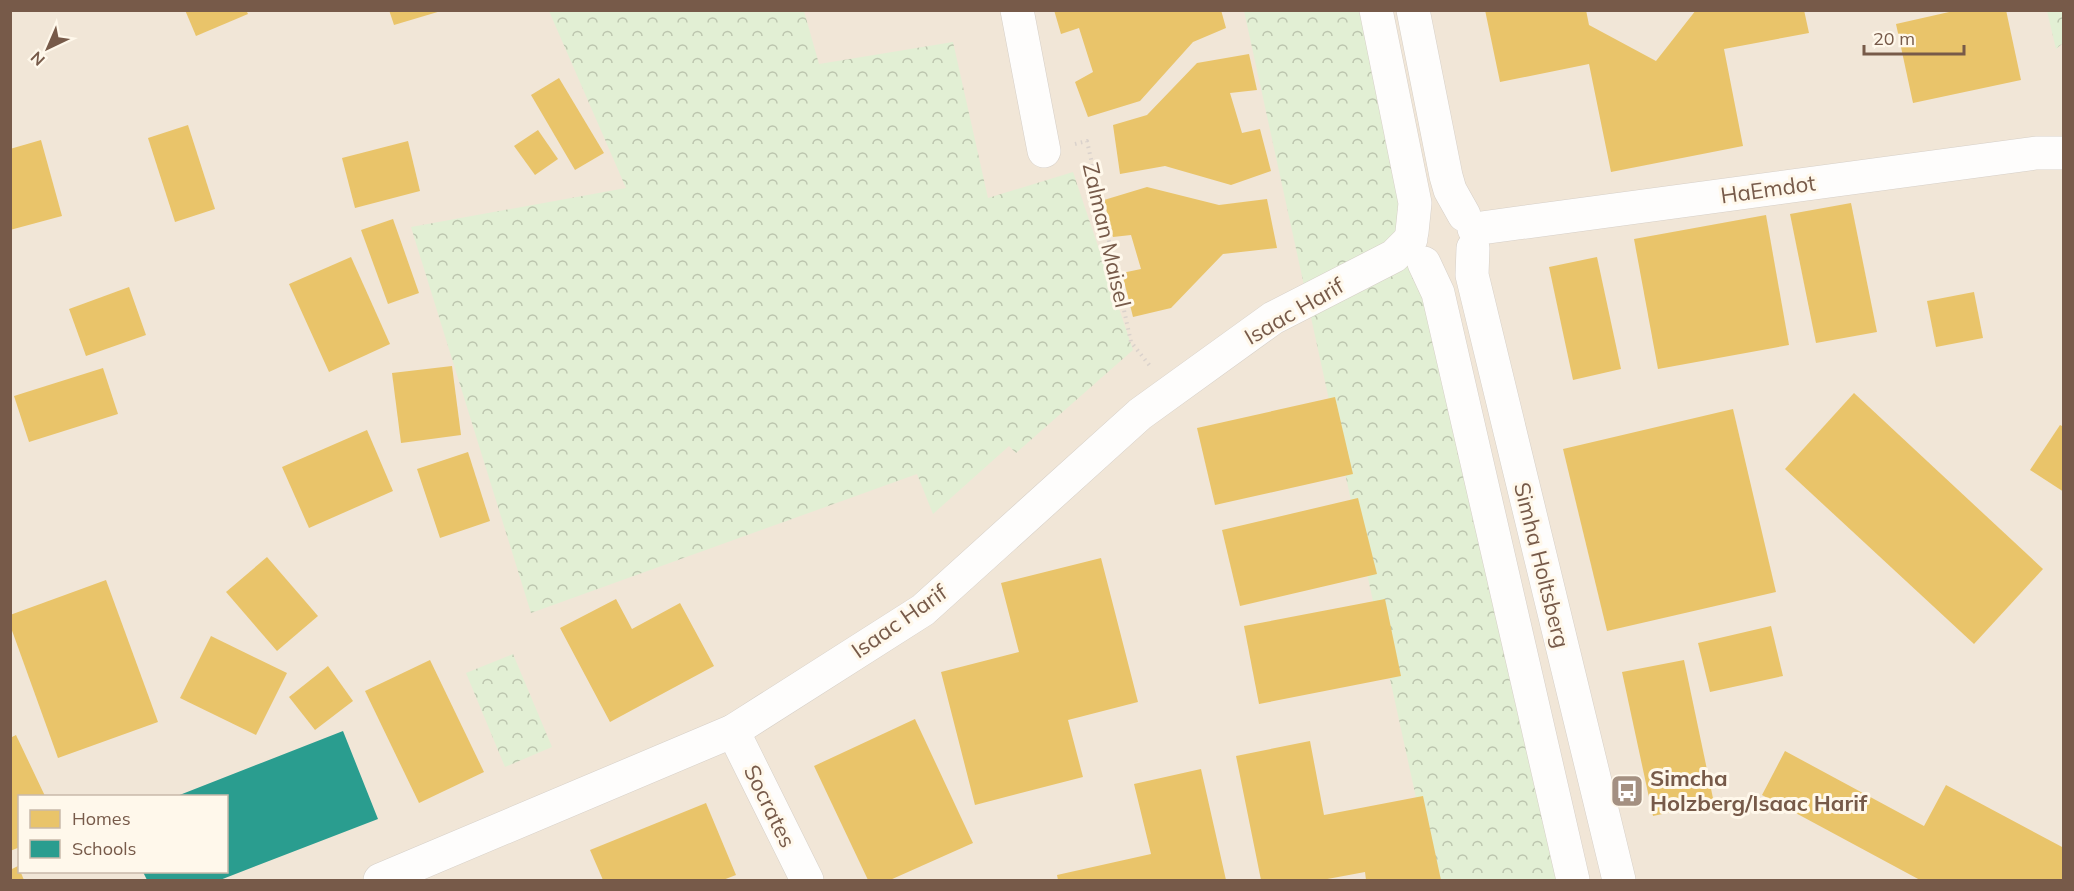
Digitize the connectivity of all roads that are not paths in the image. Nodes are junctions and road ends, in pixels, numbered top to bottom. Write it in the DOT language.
graph roads {
  1 [pos="1017,10"];
  2 [pos="1376,10"];
  3 [pos="1413,10"];
  4 [pos="1044,151"];
  5 [pos="2064,153"];
  6 [pos="1470,230"];
  7 [pos="1412,249"];
  8 [pos="733,731"];
  9 [pos="380,880"];
  10 [pos="807,880"];
  11 [pos="1573,880"];
  12 [pos="1619,880"];
  1 -- 4 [label="street"];
  2 -- 7 [label="street"];
  3 -- 6 [label="street, Simha Holtsberg"];
  5 -- 6 [label="street, HaEmdot"];
  6 -- 7 [label="street"];
  6 -- 7 [label="street"];
  6 -- 12 [label="street, Simha Holtsberg"];
  7 -- 8 [label="street, Isaac Harif"];
  7 -- 11 [label="street, Simha Holtsberg"];
  8 -- 9 [label="street, Isaac Harif"];
  8 -- 10 [label="street, Socrates"];
}
